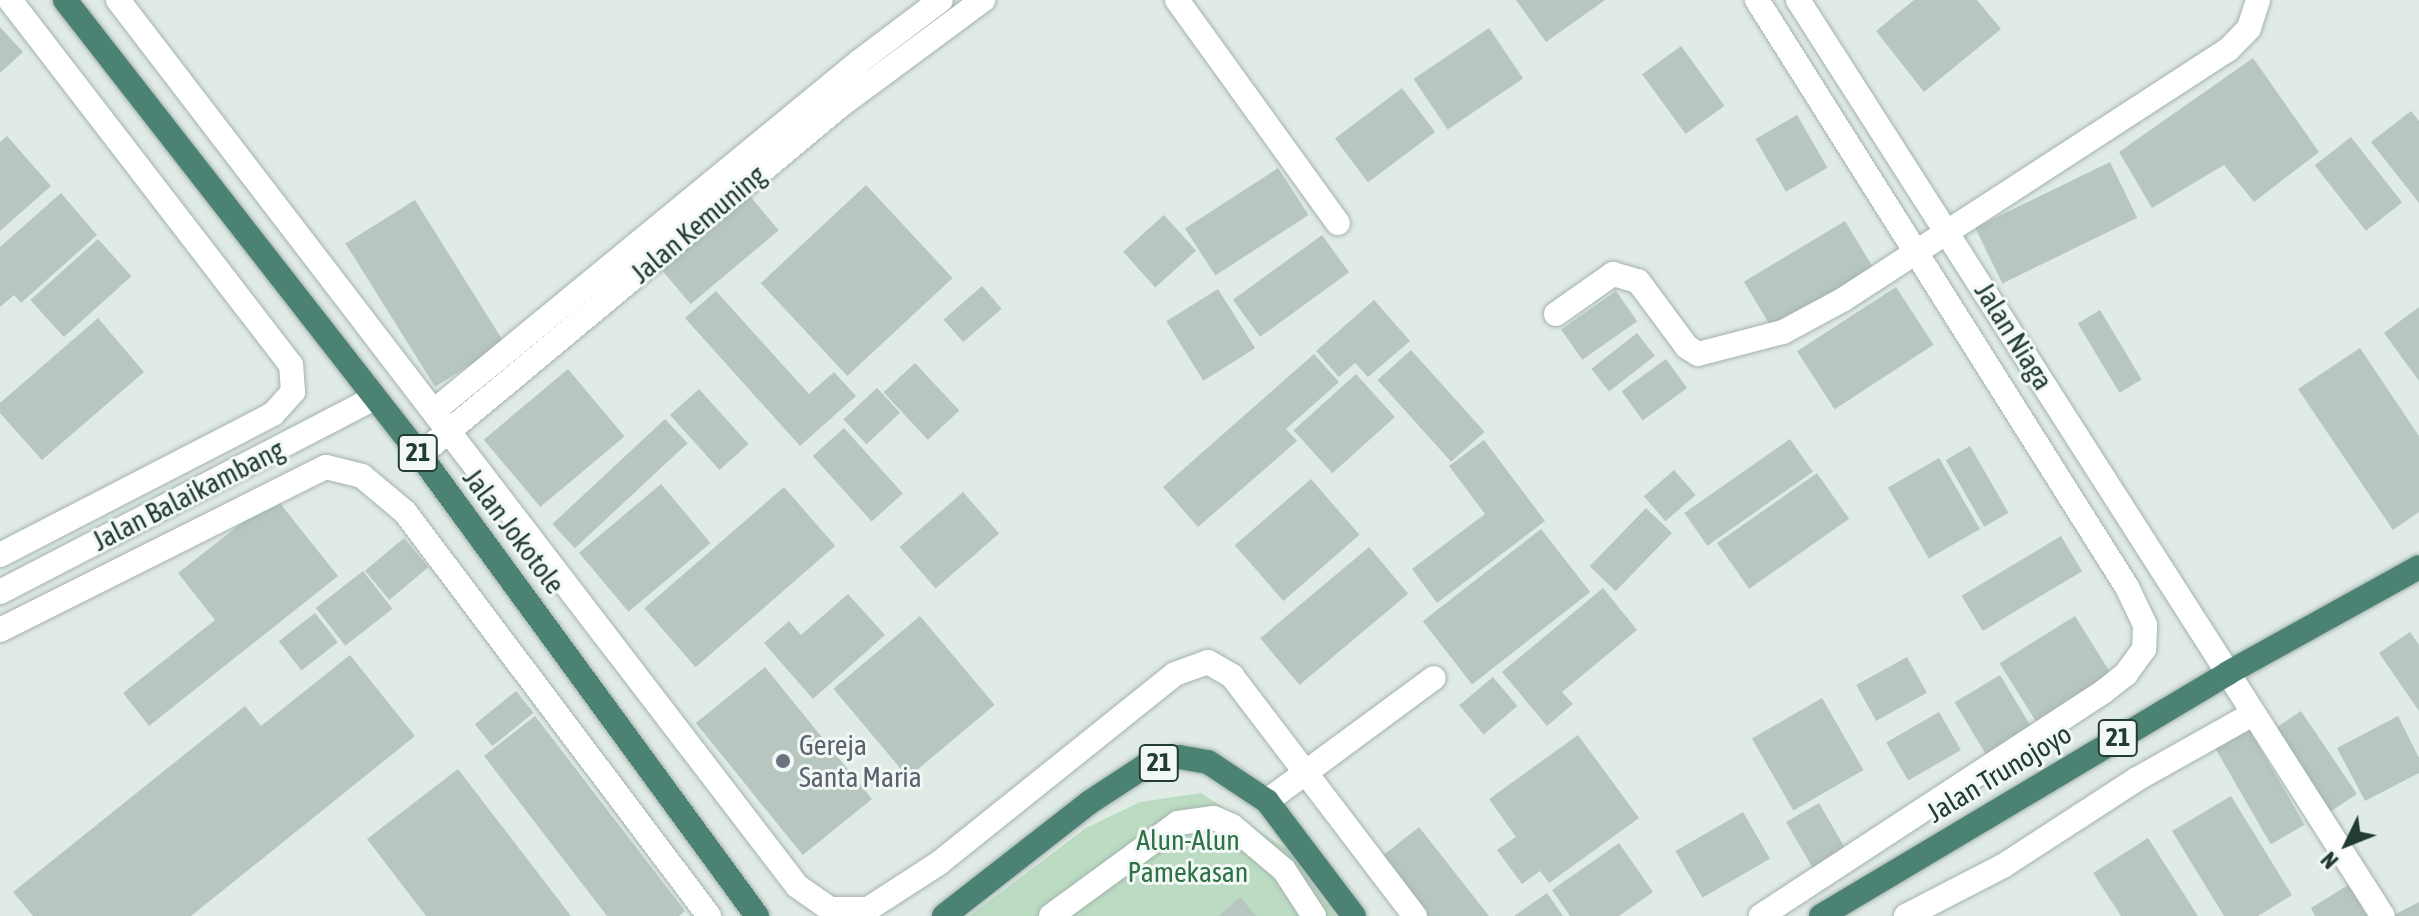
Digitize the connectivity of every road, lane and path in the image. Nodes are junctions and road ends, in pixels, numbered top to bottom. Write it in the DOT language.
graph roads {
  1 [pos="10,0"];
  2 [pos="65,0"];
  3 [pos="118,0"];
  4 [pos="941,0"];
  5 [pos="983,0"];
  6 [pos="1177,0"];
  7 [pos="1757,0"];
  8 [pos="1798,0"];
  9 [pos="2258,0"];
  10 [pos="1338,223"];
  11 [pos="1947,229"];
  12 [pos="1916,249"];
  13 [pos="1556,314"];
  14 [pos="375,398"];
  15 [pos="441,420"];
  16 [pos="420,455"];
  17 [pos="0,555"];
  18 [pos="2419,567"];
  19 [pos="0,592"];
  20 [pos="0,630"];
  21 [pos="2228,673"];
  22 [pos="1434,678"];
  23 [pos="2253,714"];
  24 [pos="1307,770"];
  25 [pos="1267,801"];
  26 [pos="709,916"];
  27 [pos="757,916"];
  28 [pos="944,916"];
  29 [pos="1051,916"];
  30 [pos="1314,916"];
  31 [pos="1354,916"];
  32 [pos="1415,916"];
  33 [pos="1761,916"];
  34 [pos="1821,916"];
  35 [pos="1906,916"];
  36 [pos="2383,916"];
  1 -- 17 [label="street"];
  2 -- 14 [label="highway, Jalan Jokotole / 21"];
  3 -- 15 [label="street"];
  4 -- 15 [label="street"];
  5 -- 15 [label="street, Jalan Kemuning"];
  6 -- 10 [label="street"];
  7 -- 12 [label="street"];
  8 -- 11 [label="street, Jalan Niaga"];
  9 -- 11 [label="street"];
  11 -- 12 [label="street"];
  11 -- 21 [label="street, Jalan Niaga"];
  12 -- 13 [label="street"];
  12 -- 33 [label="street"];
  14 -- 16 [label="highway, Jalan Jokotole / 21"];
  14 -- 19 [label="street, Jalan Balaikambang"];
  15 -- 16 [label="street, Jalan Kemuning"];
  15 -- 24 [label="street"];
  16 -- 27 [label="highway, Jalan Jokotole / 21"];
  18 -- 21 [label="highway, Jalan Trunojoyo / 21"];
  20 -- 26 [label="street"];
  21 -- 23 [label="street, Jalan Niaga"];
  21 -- 34 [label="highway, Jalan Trunojoyo / 21"];
  22 -- 24 [label="street"];
  23 -- 35 [label="street"];
  23 -- 36 [label="street, Jalan Niaga"];
  24 -- 25 [label="street"];
  24 -- 32 [label="street"];
  25 -- 28 [label="highway, 21"];
  25 -- 31 [label="highway, 21"];
  29 -- 30 [label="street"];
}
